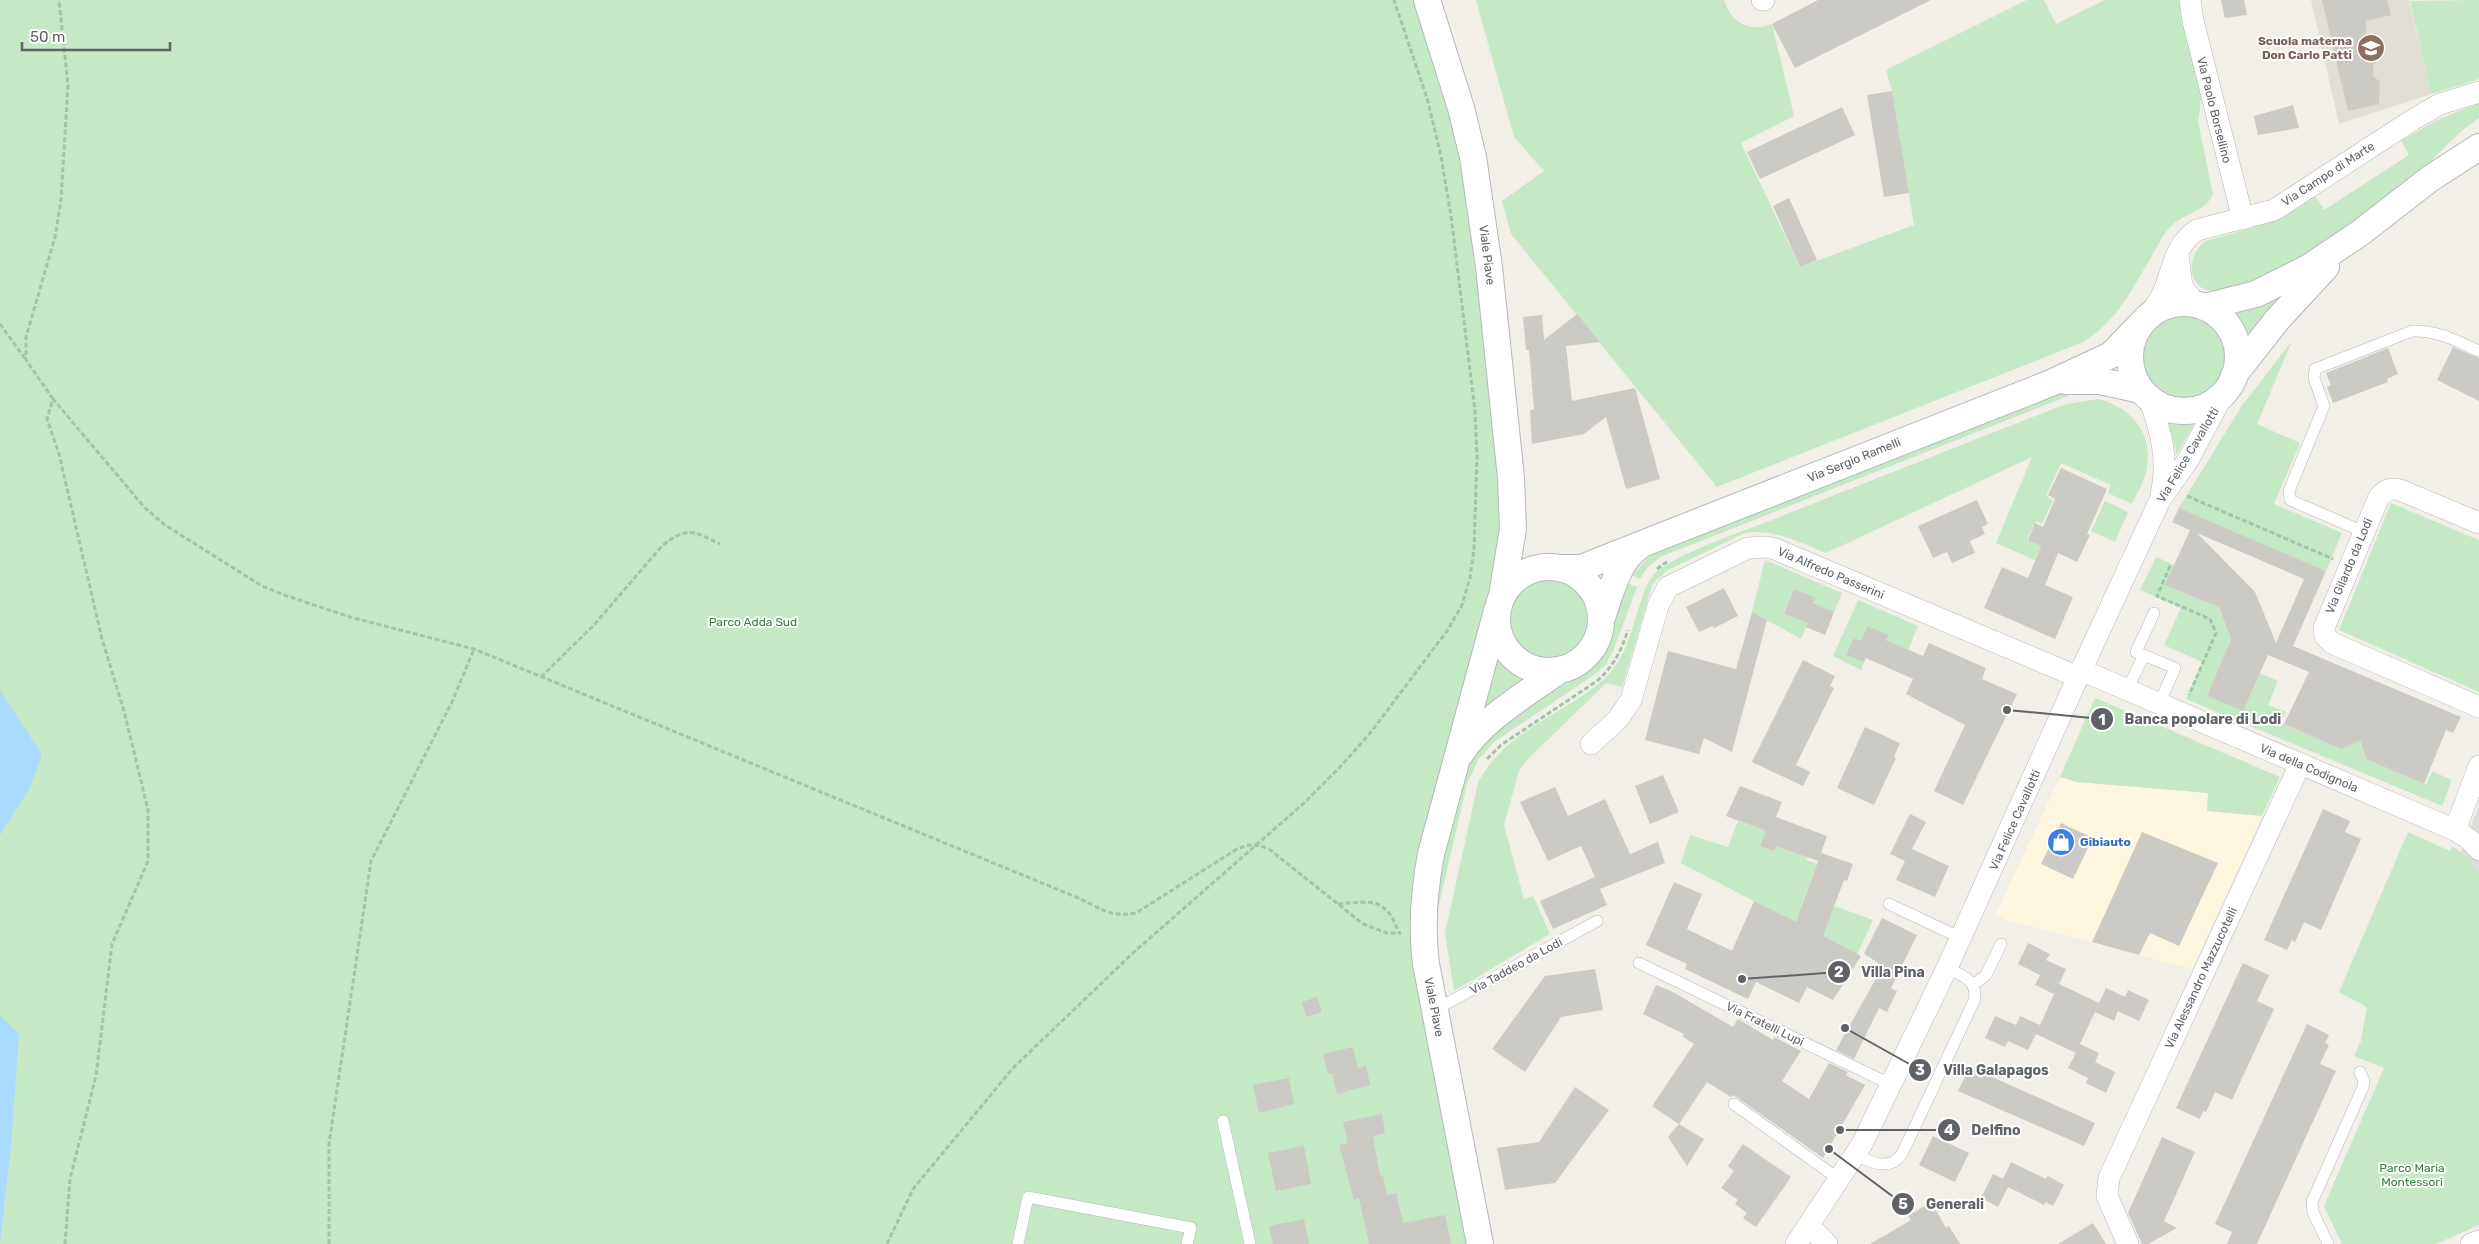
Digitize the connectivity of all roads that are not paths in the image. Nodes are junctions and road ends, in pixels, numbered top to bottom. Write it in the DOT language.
graph roads {
  1 [pos="1427,0"];
  2 [pos="2190,0"];
  3 [pos="2479,92"];
  4 [pos="2479,147"];
  5 [pos="2243,219"];
  6 [pos="2360,233"];
  7 [pos="2178,250"];
  8 [pos="2200,305"];
  9 [pos="2144,321"];
  10 [pos="2479,352"];
  11 [pos="2051,383"];
  12 [pos="2230,383"];
  13 [pos="2145,394"];
  14 [pos="2160,500"];
  15 [pos="1513,517"];
  16 [pos="2479,523"];
  17 [pos="2364,532"];
  18 [pos="1657,538"];
  19 [pos="1554,568"];
  20 [pos="1500,603"];
  21 [pos="2154,613"];
  22 [pos="1601,620"];
  23 [pos="2144,655"];
  24 [pos="1558,671"];
  25 [pos="2079,674"];
  26 [pos="2127,690"];
  27 [pos="2159,704"];
  28 [pos="2479,707"];
  29 [pos="1591,744"];
  30 [pos="2300,764"];
  31 [pos="2479,766"];
  32 [pos="1453,769"];
  33 [pos="2455,830"];
  34 [pos="2479,850"];
  35 [pos="1889,904"];
  36 [pos="1596,920"];
  37 [pos="1961,938"];
  38 [pos="2001,944"];
  39 [pos="1639,963"];
  40 [pos="1947,968"];
  41 [pos="1973,985"];
  42 [pos="1435,1010"];
  43 [pos="2360,1072"];
  44 [pos="1892,1085"];
  45 [pos="1734,1104"];
  46 [pos="1223,1121"];
  47 [pos="1856,1154"];
  48 [pos="1840,1180"];
  49 [pos="1809,1226"];
  50 [pos="2479,1241"];
  51 [pos="1018,1244"];
  52 [pos="1187,1244"];
  53 [pos="1250,1244"];
  54 [pos="1480,1244"];
  55 [pos="1796,1244"];
  56 [pos="1827,1244"];
  57 [pos="2128,1244"];
  58 [pos="2328,1244"];
  59 [pos="2471,1244"];
  1 -- 15 [label="street, Viale Piave"];
  2 -- 5 [label="street, Via Paolo Borsellino"];
  3 -- 5 [label="street, Via Campo di Marte"];
  4 -- 6 [label="street, Via Felice Cavallotti"];
  5 -- 7 [label="street, Via Campo di Marte"];
  6 -- 8 [label="street, Via Felice Cavallotti"];
  6 -- 12 [label="street, Via Felice Cavallotti"];
  7 -- 8 [label="street"];
  7 -- 9 [label="street, Via Campo di Marte"];
  8 -- 9 [label="street, Via Felice Cavallotti"];
  8 -- 12 [label="street, Via Felice Cavallotti"];
  9 -- 11 [label="street, Via Sergio Ramelli"];
  9 -- 13 [label="street"];
  10 -- 17 [label="lane"];
  11 -- 13 [label="street, Via Sergio Ramelli"];
  11 -- 18 [label="street, Via Sergio Ramelli"];
  12 -- 13 [label="street, Via Felice Cavallotti"];
  12 -- 14 [label="street, Via Felice Cavallotti"];
  13 -- 14 [label="street"];
  14 -- 25 [label="street, Via Felice Cavallotti"];
  15 -- 19 [label="street, Viale Piave"];
  15 -- 20 [label="street, Viale Piave"];
  16 -- 17 [label="street, Via Gilardo da Lodi"];
  17 -- 28 [label="street, Via Gilardo da Lodi"];
  18 -- 19 [label="street, Via Sergio Ramelli"];
  18 -- 22 [label="street, Via Sergio Ramelli"];
  19 -- 20 [label="street, Viale Piave"];
  19 -- 22 [label="street, Viale Piave"];
  20 -- 24 [label="street, Viale Piave"];
  20 -- 32 [label="street, Viale Piave"];
  21 -- 23 [label="lane"];
  22 -- 24 [label="street, Viale Piave"];
  23 -- 26 [label="lane"];
  23 -- 27 [label="lane"];
  24 -- 32 [label="street, Viale Piave"];
  25 -- 26 [label="street, Via della Codignola"];
  25 -- 29 [label="street, Via Alfredo Passerini"];
  25 -- 37 [label="street, Via Felice Cavallotti"];
  26 -- 27 [label="street, Via della Codignola"];
  27 -- 30 [label="street, Via della Codignola"];
  30 -- 33 [label="street, Via della Codignola"];
  30 -- 57 [label="street, Via Alessandro Mazzucotelli"];
  31 -- 33 [label="street"];
  32 -- 42 [label="street, Viale Piave"];
  33 -- 34 [label="street, Via della Codignola"];
  35 -- 37 [label="lane"];
  36 -- 42 [label="lane, Via Taddeo da Lodi"];
  37 -- 40 [label="street, Via Felice Cavallotti"];
  38 -- 41 [label="lane"];
  39 -- 44 [label="lane, Via Fratelli Lupi"];
  40 -- 41 [label="lane"];
  40 -- 44 [label="street, Via Felice Cavallotti"];
  41 -- 47 [label="lane"];
  42 -- 54 [label="street, Viale Piave"];
  43 -- 58 [label="lane"];
  44 -- 47 [label="street, Via Felice Cavallotti"];
  45 -- 48 [label="lane"];
  46 -- 53 [label="lane"];
  47 -- 48 [label="street, Via Felice Cavallotti"];
  48 -- 49 [label="street, Via Felice Cavallotti"];
  49 -- 55 [label="street, Via Felice Cavallotti"];
  49 -- 56 [label="street"];
  50 -- 59 [label="street"];
  51 -- 52 [label="lane"];
}
